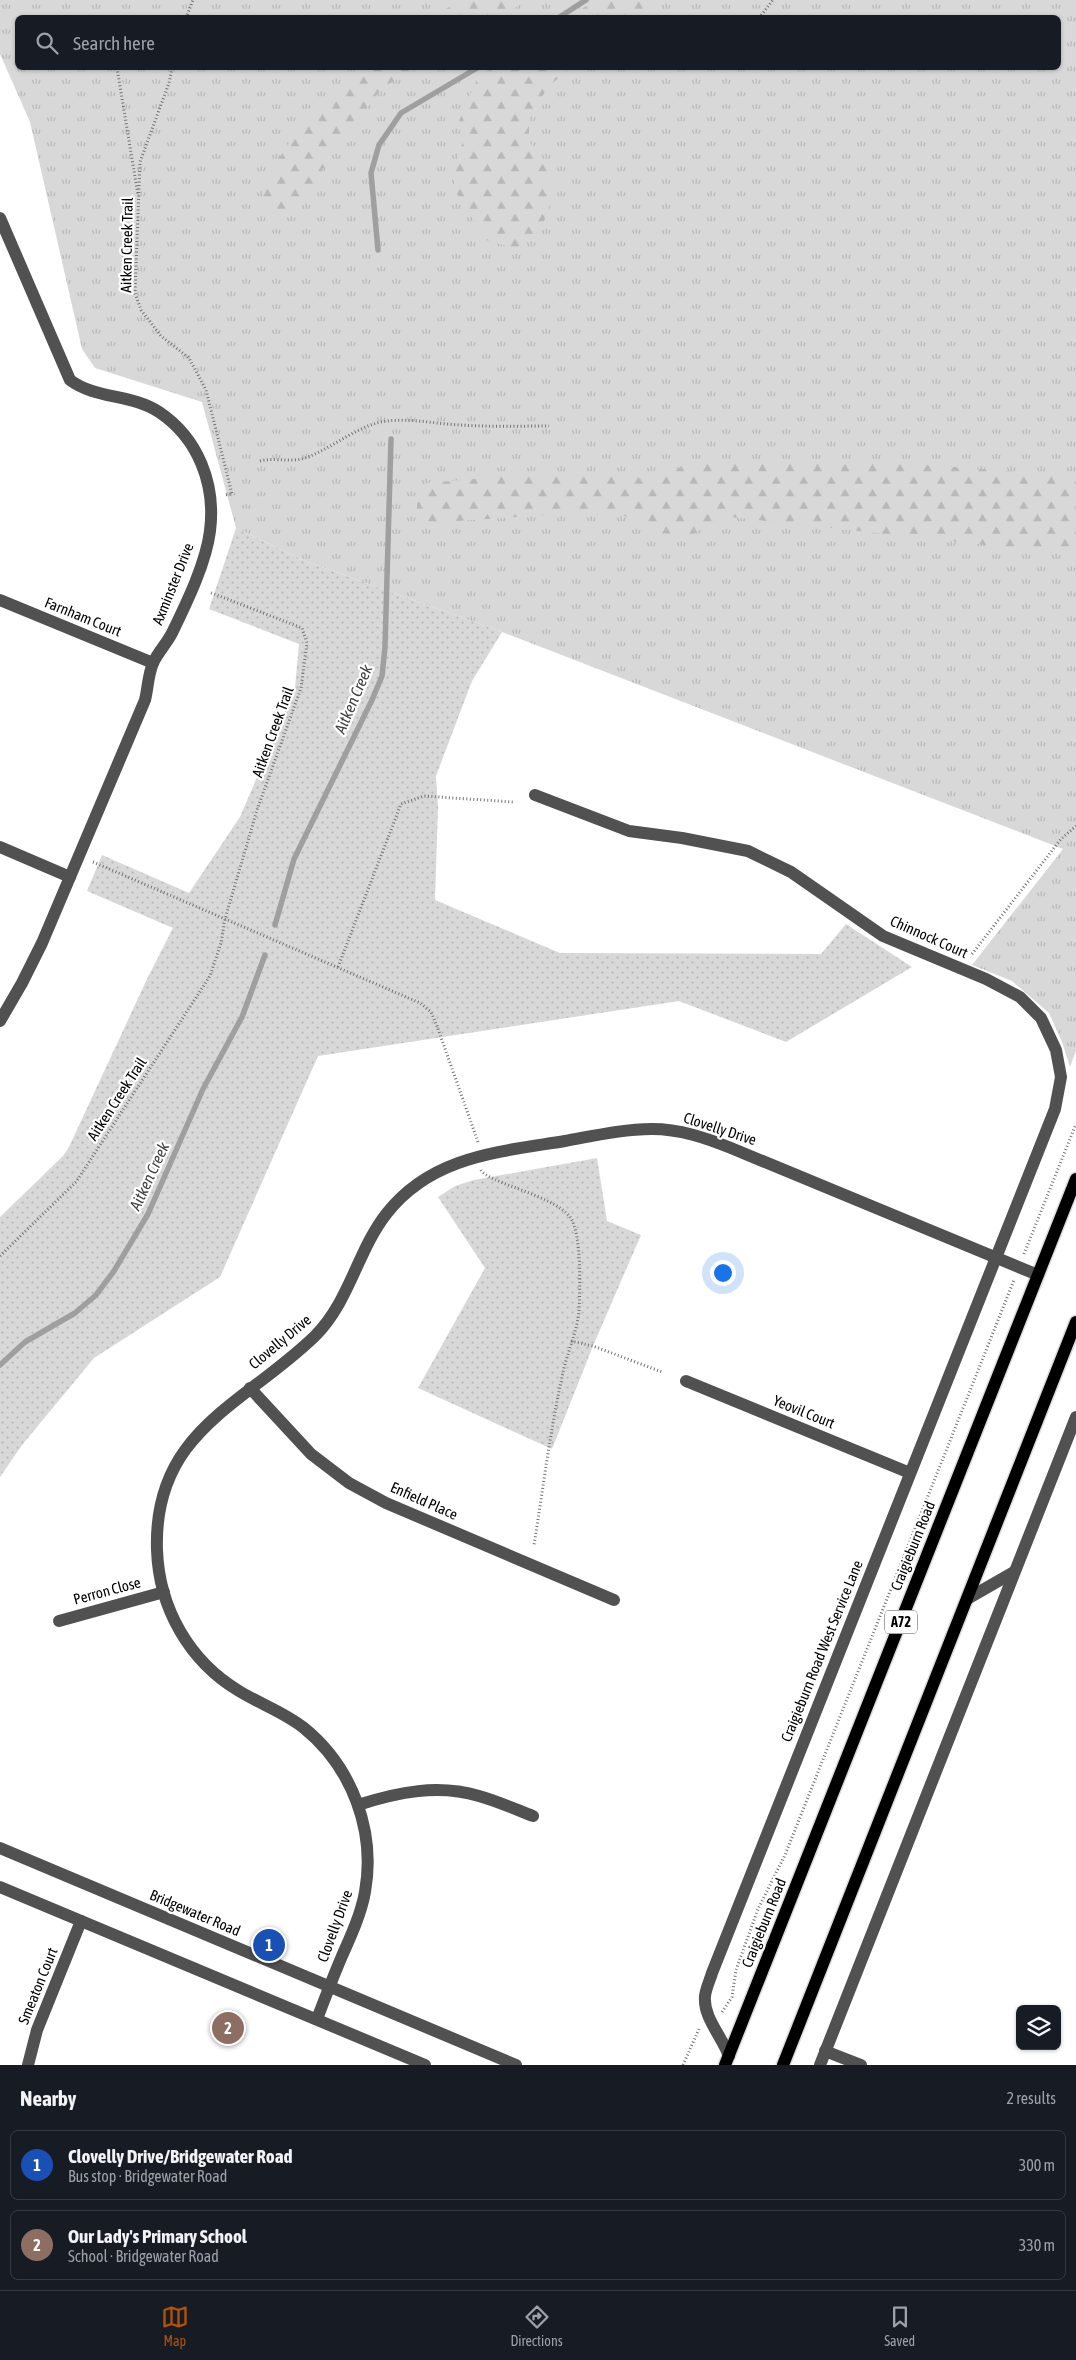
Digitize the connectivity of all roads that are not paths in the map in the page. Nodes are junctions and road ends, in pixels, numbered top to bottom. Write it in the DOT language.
graph roads {
  1 [pos="0,218"];
  2 [pos="0,600"];
  3 [pos="153,663"];
  4 [pos="535,795"];
  5 [pos="0,847"];
  6 [pos="70,876"];
  7 [pos="0,1021"];
  8 [pos="1076,1179"];
  9 [pos="996,1259"];
  10 [pos="1038,1275"];
  11 [pos="1076,1322"];
  12 [pos="686,1381"];
  13 [pos="250,1388"];
  14 [pos="1076,1417"];
  15 [pos="910,1473"];
  16 [pos="1014,1572"];
  17 [pos="164,1592"];
  18 [pos="967,1599"];
  19 [pos="614,1600"];
  20 [pos="59,1621"];
  21 [pos="358,1805"];
  22 [pos="533,1816"];
  23 [pos="0,1848"];
  24 [pos="0,1887"];
  25 [pos="81,1921"];
  26 [pos="330,1986"];
  27 [pos="316,2019"];
  28 [pos="825,2051"];
  29 [pos="727,2060"];
  30 [pos="28,2065"];
  31 [pos="425,2065"];
  32 [pos="516,2065"];
  33 [pos="783,2065"];
  34 [pos="820,2065"];
  35 [pos="861,2065"];
  1 -- 3 [label="street, Axminster Drive"];
  2 -- 3 [label="street, Farnham Court"];
  3 -- 6 [label="street, Axminster Drive"];
  4 -- 9 [label="street, Chinnock Court"];
  5 -- 6 [label="street"];
  6 -- 7 [label="street, Axminster Drive"];
  8 -- 10 [label="main road, Craigieburn Road / A72"];
  9 -- 10 [label="street, Clovelly Drive"];
  9 -- 13 [label="street, Clovelly Drive"];
  9 -- 15 [label="street, Craigieburn Road West Service Lane"];
  10 -- 29 [label="main road, Craigieburn Road / A72"];
  11 -- 18 [label="main road"];
  12 -- 15 [label="street, Yeovil Court"];
  13 -- 17 [label="street, Clovelly Drive"];
  13 -- 19 [label="street, Enfield Place"];
  14 -- 16 [label="street"];
  15 -- 29 [label="street, Craigieburn Road West Service Lane"];
  16 -- 18 [label="street"];
  16 -- 28 [label="street"];
  17 -- 20 [label="street, Perron Close"];
  17 -- 21 [label="street, Clovelly Drive"];
  18 -- 33 [label="main road"];
  21 -- 22 [label="street"];
  21 -- 26 [label="street, Clovelly Drive"];
  23 -- 26 [label="street, Bridgewater Road"];
  24 -- 25 [label="street"];
  25 -- 27 [label="street"];
  25 -- 30 [label="street, Smeaton Court"];
  26 -- 27 [label="street, Clovelly Drive"];
  26 -- 32 [label="street, Bridgewater Road"];
  27 -- 31 [label="street"];
  28 -- 34 [label="street"];
  28 -- 35 [label="street"];
}
